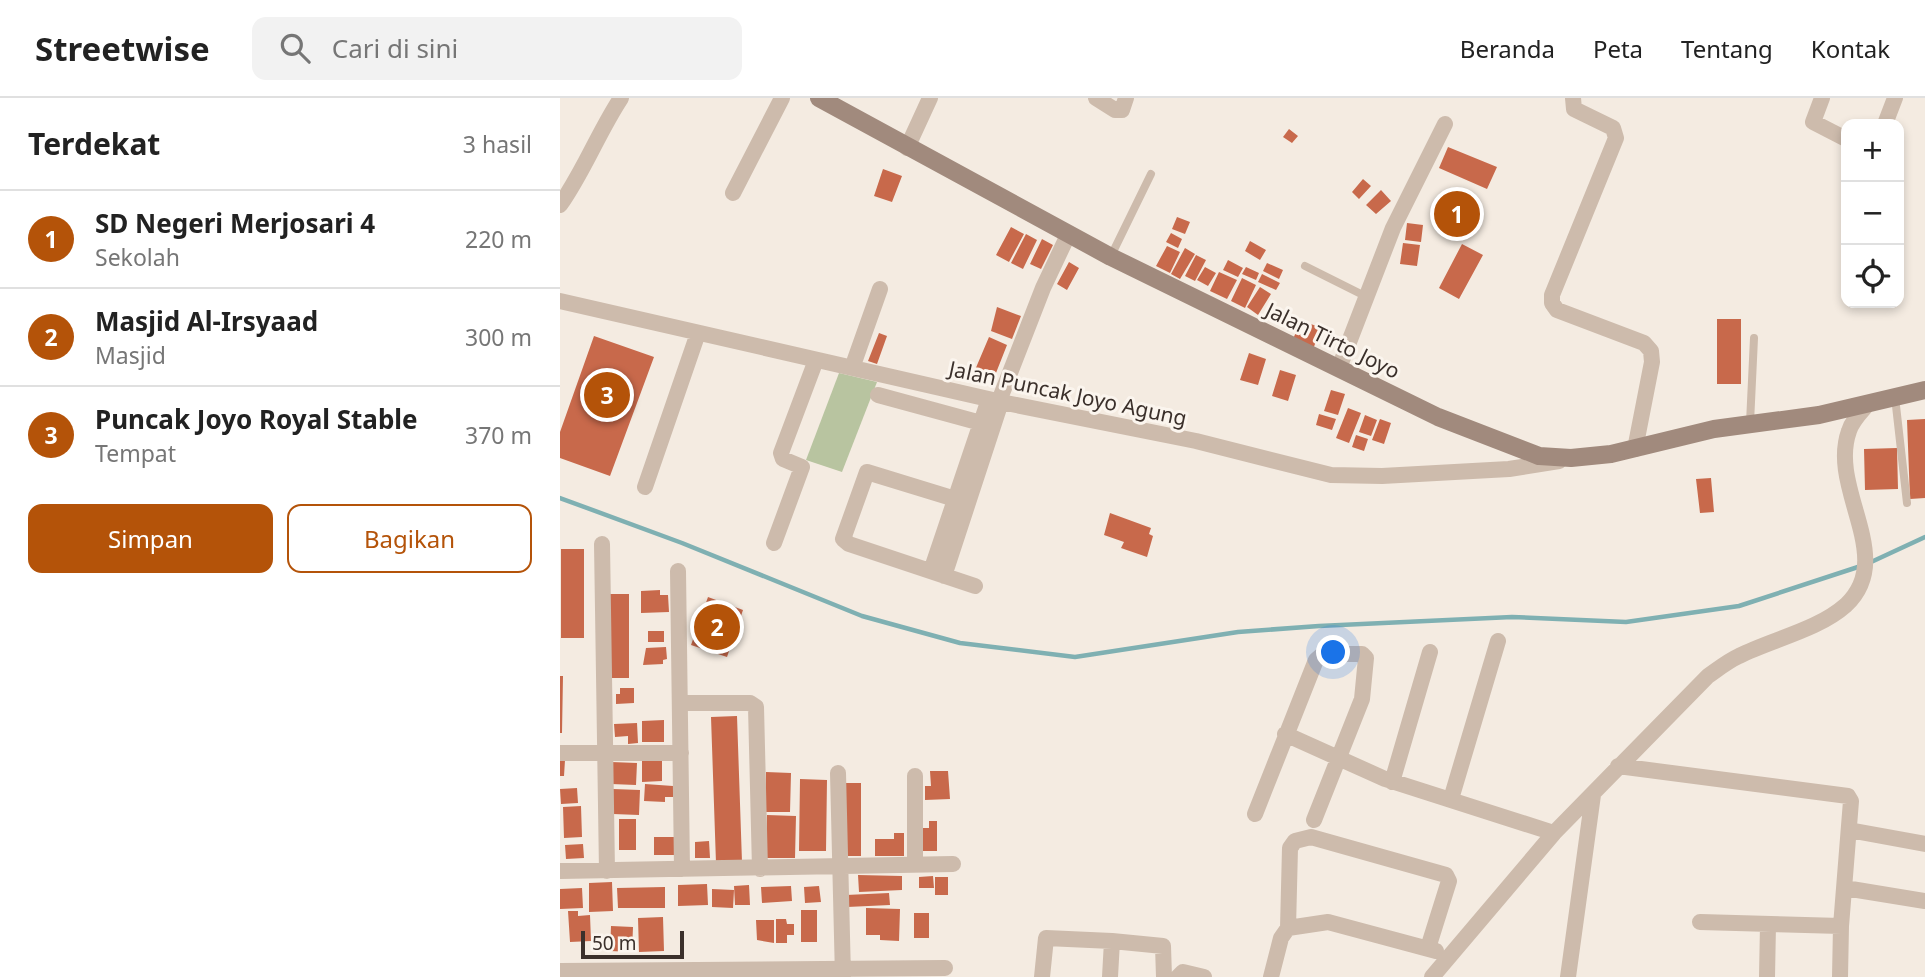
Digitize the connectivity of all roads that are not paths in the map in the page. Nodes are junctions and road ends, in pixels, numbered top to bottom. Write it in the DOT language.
graph roads {
  1 [pos="621,98"];
  2 [pos="782,98"];
  3 [pos="819,98"];
  4 [pos="930,98"];
  5 [pos="1096,98"];
  6 [pos="1126,98"];
  7 [pos="1573,98"];
  8 [pos="1822,98"];
  9 [pos="1895,98"];
  10 [pos="1888,119"];
  11 [pos="1446,124"];
  12 [pos="1841,136"];
  13 [pos="907,148"];
  14 [pos="1151,174"];
  15 [pos="733,193"];
  16 [pos="561,202"];
  17 [pos="1068,235"];
  18 [pos="1111,257"];
  19 [pos="1305,266"];
  20 [pos="880,289"];
  21 [pos="1365,296"];
  22 [pos="560,301"];
  23 [pos="698,333"];
  24 [pos="1754,338"];
  25 [pos="816,360"];
  26 [pos="852,368"];
  27 [pos="1339,368"];
  28 [pos="1925,390"];
  29 [pos="878,395"];
  30 [pos="1895,397"];
  31 [pos="997,401"];
  32 [pos="1867,405"];
  33 [pos="981,422"];
  34 [pos="1750,423"];
  35 [pos="1634,449"];
  36 [pos="1571,458"];
  37 [pos="645,487"];
  38 [pos="962,501"];
  39 [pos="1908,503"];
  40 [pos="774,543"];
  41 [pos="602,544"];
  42 [pos="678,571"];
  43 [pos="938,573"];
  44 [pos="975,586"];
  45 [pos="1498,641"];
  46 [pos="1430,652"];
  47 [pos="680,703"];
  48 [pos="1285,734"];
  49 [pos="606,752"];
  50 [pos="560,753"];
  51 [pos="681,753"];
  52 [pos="1339,759"];
  53 [pos="1618,766"];
  54 [pos="838,773"];
  55 [pos="915,776"];
  56 [pos="1392,782"];
  57 [pos="1593,795"];
  58 [pos="1451,799"];
  59 [pos="1255,814"];
  60 [pos="1314,820"];
  61 [pos="1849,830"];
  62 [pos="1554,833"];
  63 [pos="1925,844"];
  64 [pos="953,864"];
  65 [pos="915,865"];
  66 [pos="838,867"];
  67 [pos="682,869"];
  68 [pos="760,869"];
  69 [pos="560,871"];
  70 [pos="607,871"];
  71 [pos="1845,888"];
  72 [pos="1925,901"];
  73 [pos="1700,922"];
  74 [pos="1768,925"];
  75 [pos="1841,926"];
  76 [pos="1288,928"];
  77 [pos="1112,941"];
  78 [pos="1428,948"];
  79 [pos="1448,956"];
  80 [pos="945,968"];
  81 [pos="560,971"];
  82 [pos="843,973"];
  83 [pos="1042,977"];
  84 [pos="1110,977"];
  85 [pos="1164,977"];
  86 [pos="1178,977"];
  87 [pos="1204,977"];
  88 [pos="1271,977"];
  89 [pos="1432,977"];
  90 [pos="1568,977"];
  91 [pos="1767,977"];
  92 [pos="1840,977"];
  1 -- 16 [label="street"];
  2 -- 15 [label="street"];
  3 -- 13 [label="street, Jalan Tirto Joyo"];
  4 -- 13 [label="street"];
  5 -- 6 [label="street"];
  7 -- 35 [label="street"];
  8 -- 12 [label="street"];
  9 -- 10 [label="street"];
  11 -- 21 [label="street"];
  13 -- 17 [label="street, Jalan Tirto Joyo"];
  14 -- 18 [label="lane"];
  17 -- 18 [label="street, Jalan Tirto Joyo"];
  17 -- 31 [label="street"];
  18 -- 27 [label="street, Jalan Tirto Joyo"];
  19 -- 21 [label="lane"];
  20 -- 26 [label="street"];
  21 -- 27 [label="street"];
  22 -- 23 [label="street, Jalan Puncak Joyo Agung"];
  23 -- 25 [label="street, Jalan Puncak Joyo Agung"];
  23 -- 37 [label="street"];
  24 -- 34 [label="lane"];
  25 -- 26 [label="street, Jalan Puncak Joyo Agung"];
  25 -- 40 [label="street"];
  26 -- 31 [label="street, Jalan Puncak Joyo Agung"];
  27 -- 36 [label="street, Jalan Tirto Joyo"];
  28 -- 30 [label="street, Jalan Tirto Joyo"];
  29 -- 33 [label="street"];
  30 -- 32 [label="street, Jalan Tirto Joyo"];
  30 -- 39 [label="lane"];
  31 -- 33 [label="street"];
  31 -- 36 [label="street, Jalan Puncak Joyo Agung"];
  31 -- 38 [label="street"];
  32 -- 34 [label="street, Jalan Tirto Joyo"];
  32 -- 53 [label="street"];
  33 -- 38 [label="street"];
  34 -- 35 [label="street, Jalan Tirto Joyo"];
  35 -- 36 [label="street, Jalan Tirto Joyo"];
  38 -- 43 [label="street"];
  38 -- 43 [label="street"];
  41 -- 49 [label="street"];
  42 -- 47 [label="street"];
  43 -- 44 [label="street"];
  45 -- 58 [label="street"];
  46 -- 56 [label="street"];
  47 -- 51 [label="street"];
  47 -- 68 [label="street"];
  48 -- 52 [label="street"];
  48 -- 52 [label="street"];
  48 -- 59 [label="street"];
  49 -- 50 [label="street"];
  49 -- 51 [label="street"];
  49 -- 70 [label="street"];
  51 -- 67 [label="street"];
  52 -- 56 [label="street"];
  52 -- 60 [label="street"];
  53 -- 57 [label="street"];
  53 -- 61 [label="street"];
  54 -- 66 [label="street"];
  55 -- 65 [label="street"];
  56 -- 58 [label="street"];
  57 -- 62 [label="street"];
  57 -- 90 [label="street"];
  58 -- 62 [label="street"];
  61 -- 63 [label="street"];
  61 -- 71 [label="street"];
  62 -- 79 [label="street"];
  64 -- 65 [label="street"];
  65 -- 66 [label="street"];
  66 -- 68 [label="street"];
  66 -- 82 [label="street"];
  67 -- 68 [label="street"];
  67 -- 70 [label="street"];
  69 -- 70 [label="street"];
  71 -- 72 [label="street"];
  71 -- 75 [label="street"];
  73 -- 74 [label="street"];
  74 -- 75 [label="street"];
  74 -- 91 [label="street"];
  75 -- 92 [label="street"];
  76 -- 78 [label="street"];
  76 -- 78 [label="street"];
  76 -- 88 [label="street"];
  77 -- 83 [label="street"];
  77 -- 84 [label="street"];
  77 -- 85 [label="street"];
  78 -- 79 [label="street"];
  79 -- 89 [label="street"];
  80 -- 82 [label="street"];
  81 -- 82 [label="street"];
  86 -- 87 [label="street"];
}
